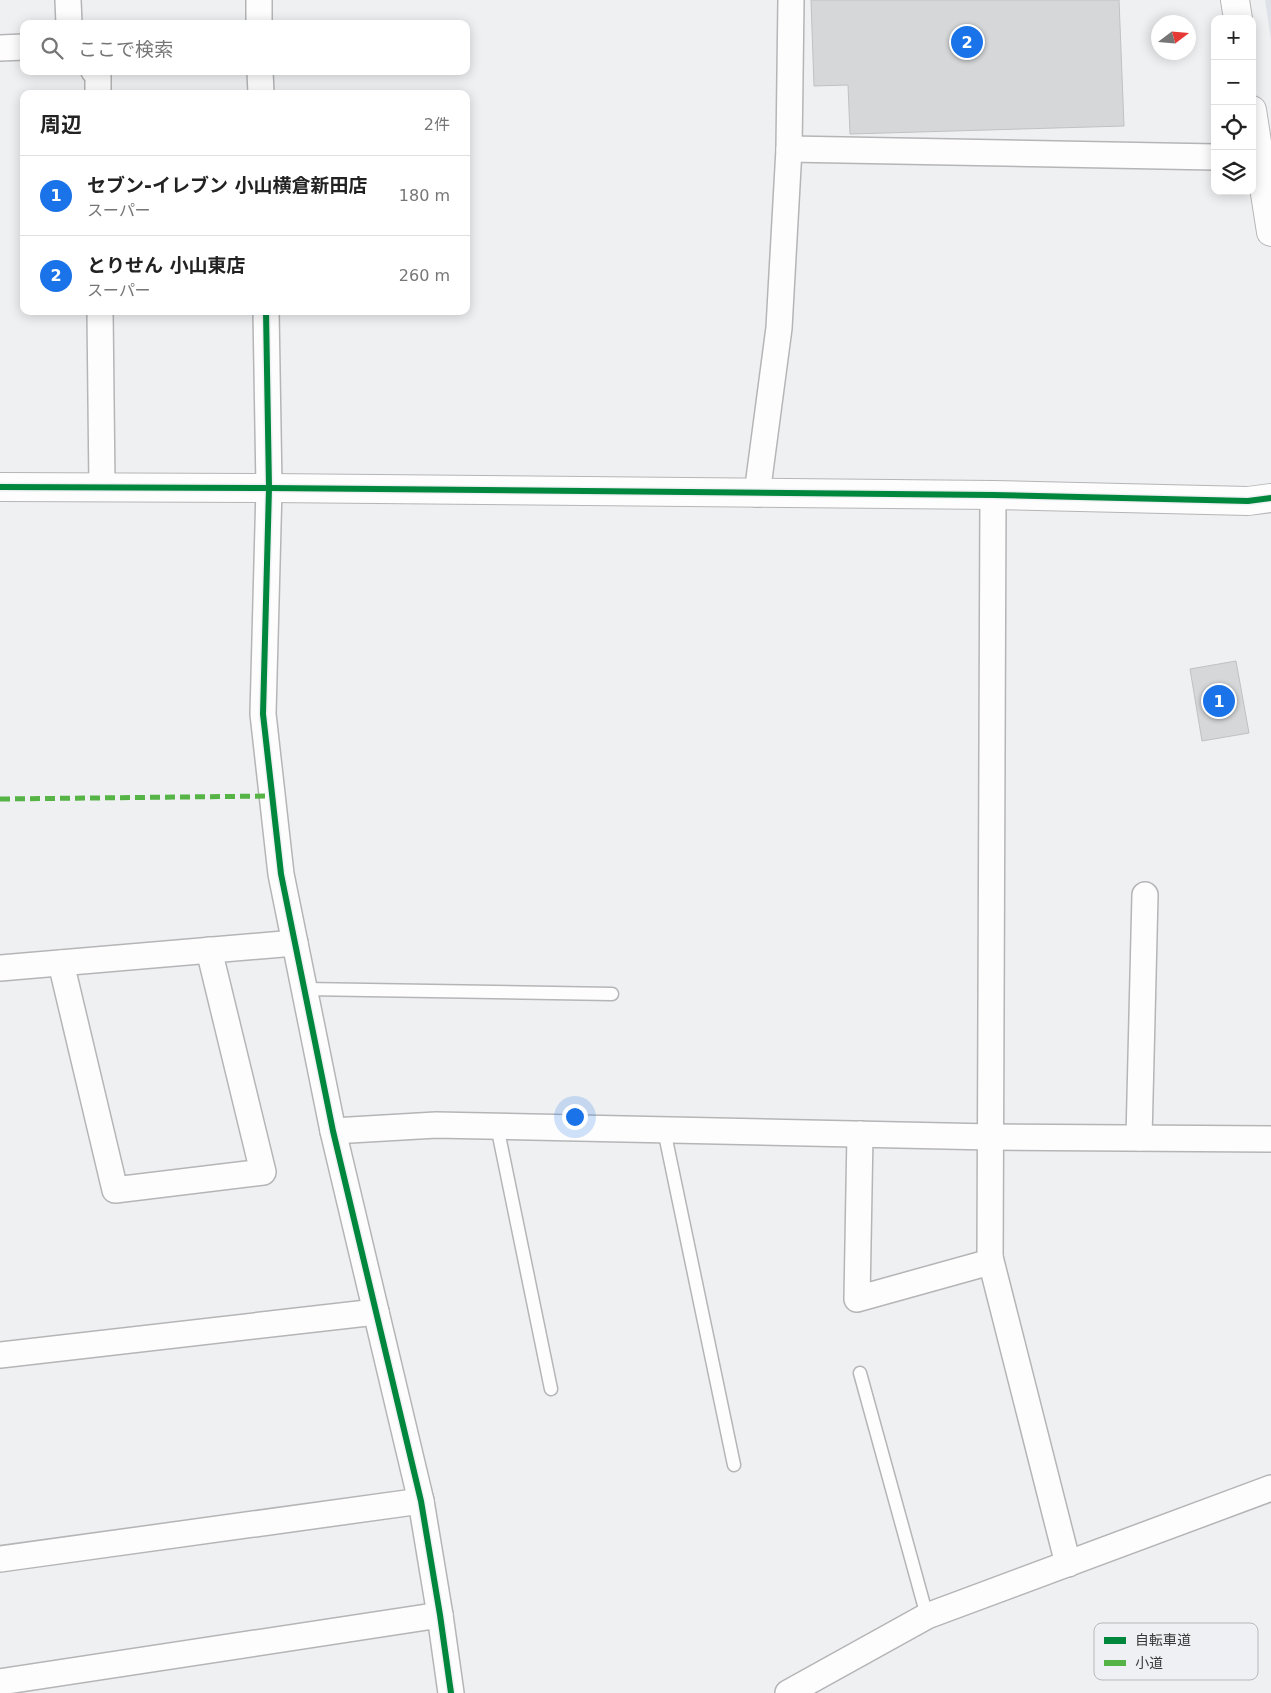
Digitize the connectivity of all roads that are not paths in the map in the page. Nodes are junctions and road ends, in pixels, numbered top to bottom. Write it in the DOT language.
graph roads {
  1 [pos="68,0"];
  2 [pos="259,0"];
  3 [pos="791,0"];
  4 [pos="1235,0"];
  5 [pos="1237,15"];
  6 [pos="69,20"];
  7 [pos="260,20"];
  8 [pos="20,47"];
  9 [pos="0,48"];
  10 [pos="98,75"];
  11 [pos="260,75"];
  12 [pos="98,90"];
  13 [pos="261,90"];
  14 [pos="789,149"];
  15 [pos="1211,157"];
  16 [pos="1256,158"];
  17 [pos="1271,232"];
  18 [pos="100,315"];
  19 [pos="266,315"];
  20 [pos="0,487"];
  21 [pos="102,487"];
  22 [pos="269,488"];
  23 [pos="756,494"];
  24 [pos="993,495"];
  25 [pos="1271,498"];
  26 [pos="1145,895"];
  27 [pos="295,943"];
  28 [pos="209,950"];
  29 [pos="61,962"];
  30 [pos="0,968"];
  31 [pos="304,989"];
  32 [pos="612,994"];
  33 [pos="497,1126"];
  34 [pos="664,1130"];
  35 [pos="333,1131"];
  36 [pos="860,1134"];
  37 [pos="991,1137"];
  38 [pos="1139,1138"];
  39 [pos="1271,1139"];
  40 [pos="990,1257"];
  41 [pos="376,1312"];
  42 [pos="0,1355"];
  43 [pos="860,1373"];
  44 [pos="551,1389"];
  45 [pos="734,1465"];
  46 [pos="1271,1488"];
  47 [pos="421,1501"];
  48 [pos="0,1559"];
  49 [pos="1068,1564"];
  50 [pos="440,1615"];
  51 [pos="927,1616"];
  52 [pos="0,1682"];
  53 [pos="451,1693"];
  54 [pos="788,1693"];
  1 -- 6 [label="street"];
  2 -- 7 [label="street"];
  3 -- 14 [label="street"];
  4 -- 5 [label="street"];
  8 -- 9 [label="street"];
  10 -- 12 [label="street"];
  11 -- 13 [label="street"];
  14 -- 15 [label="street"];
  14 -- 23 [label="street"];
  16 -- 17 [label="street"];
  18 -- 21 [label="street"];
  19 -- 22 [label="street"];
  20 -- 21 [label="street"];
  21 -- 22 [label="street"];
  22 -- 23 [label="street"];
  22 -- 27 [label="street"];
  23 -- 24 [label="street"];
  24 -- 25 [label="street"];
  24 -- 37 [label="street"];
  26 -- 38 [label="street"];
  27 -- 28 [label="street"];
  27 -- 31 [label="street"];
  28 -- 29 [label="street"];
  28 -- 29 [label="street"];
  29 -- 30 [label="street"];
  31 -- 32 [label="lane"];
  31 -- 35 [label="street"];
  33 -- 34 [label="street"];
  33 -- 35 [label="street"];
  33 -- 44 [label="lane"];
  34 -- 36 [label="street"];
  34 -- 45 [label="lane"];
  35 -- 41 [label="street"];
  36 -- 37 [label="street"];
  36 -- 40 [label="street"];
  37 -- 38 [label="street"];
  37 -- 40 [label="street"];
  38 -- 39 [label="street"];
  40 -- 49 [label="street"];
  41 -- 42 [label="street"];
  41 -- 47 [label="street"];
  43 -- 51 [label="lane"];
  46 -- 49 [label="street"];
  47 -- 48 [label="street"];
  47 -- 50 [label="street"];
  49 -- 51 [label="street"];
  50 -- 52 [label="street"];
  50 -- 53 [label="street"];
  51 -- 54 [label="street"];
}
